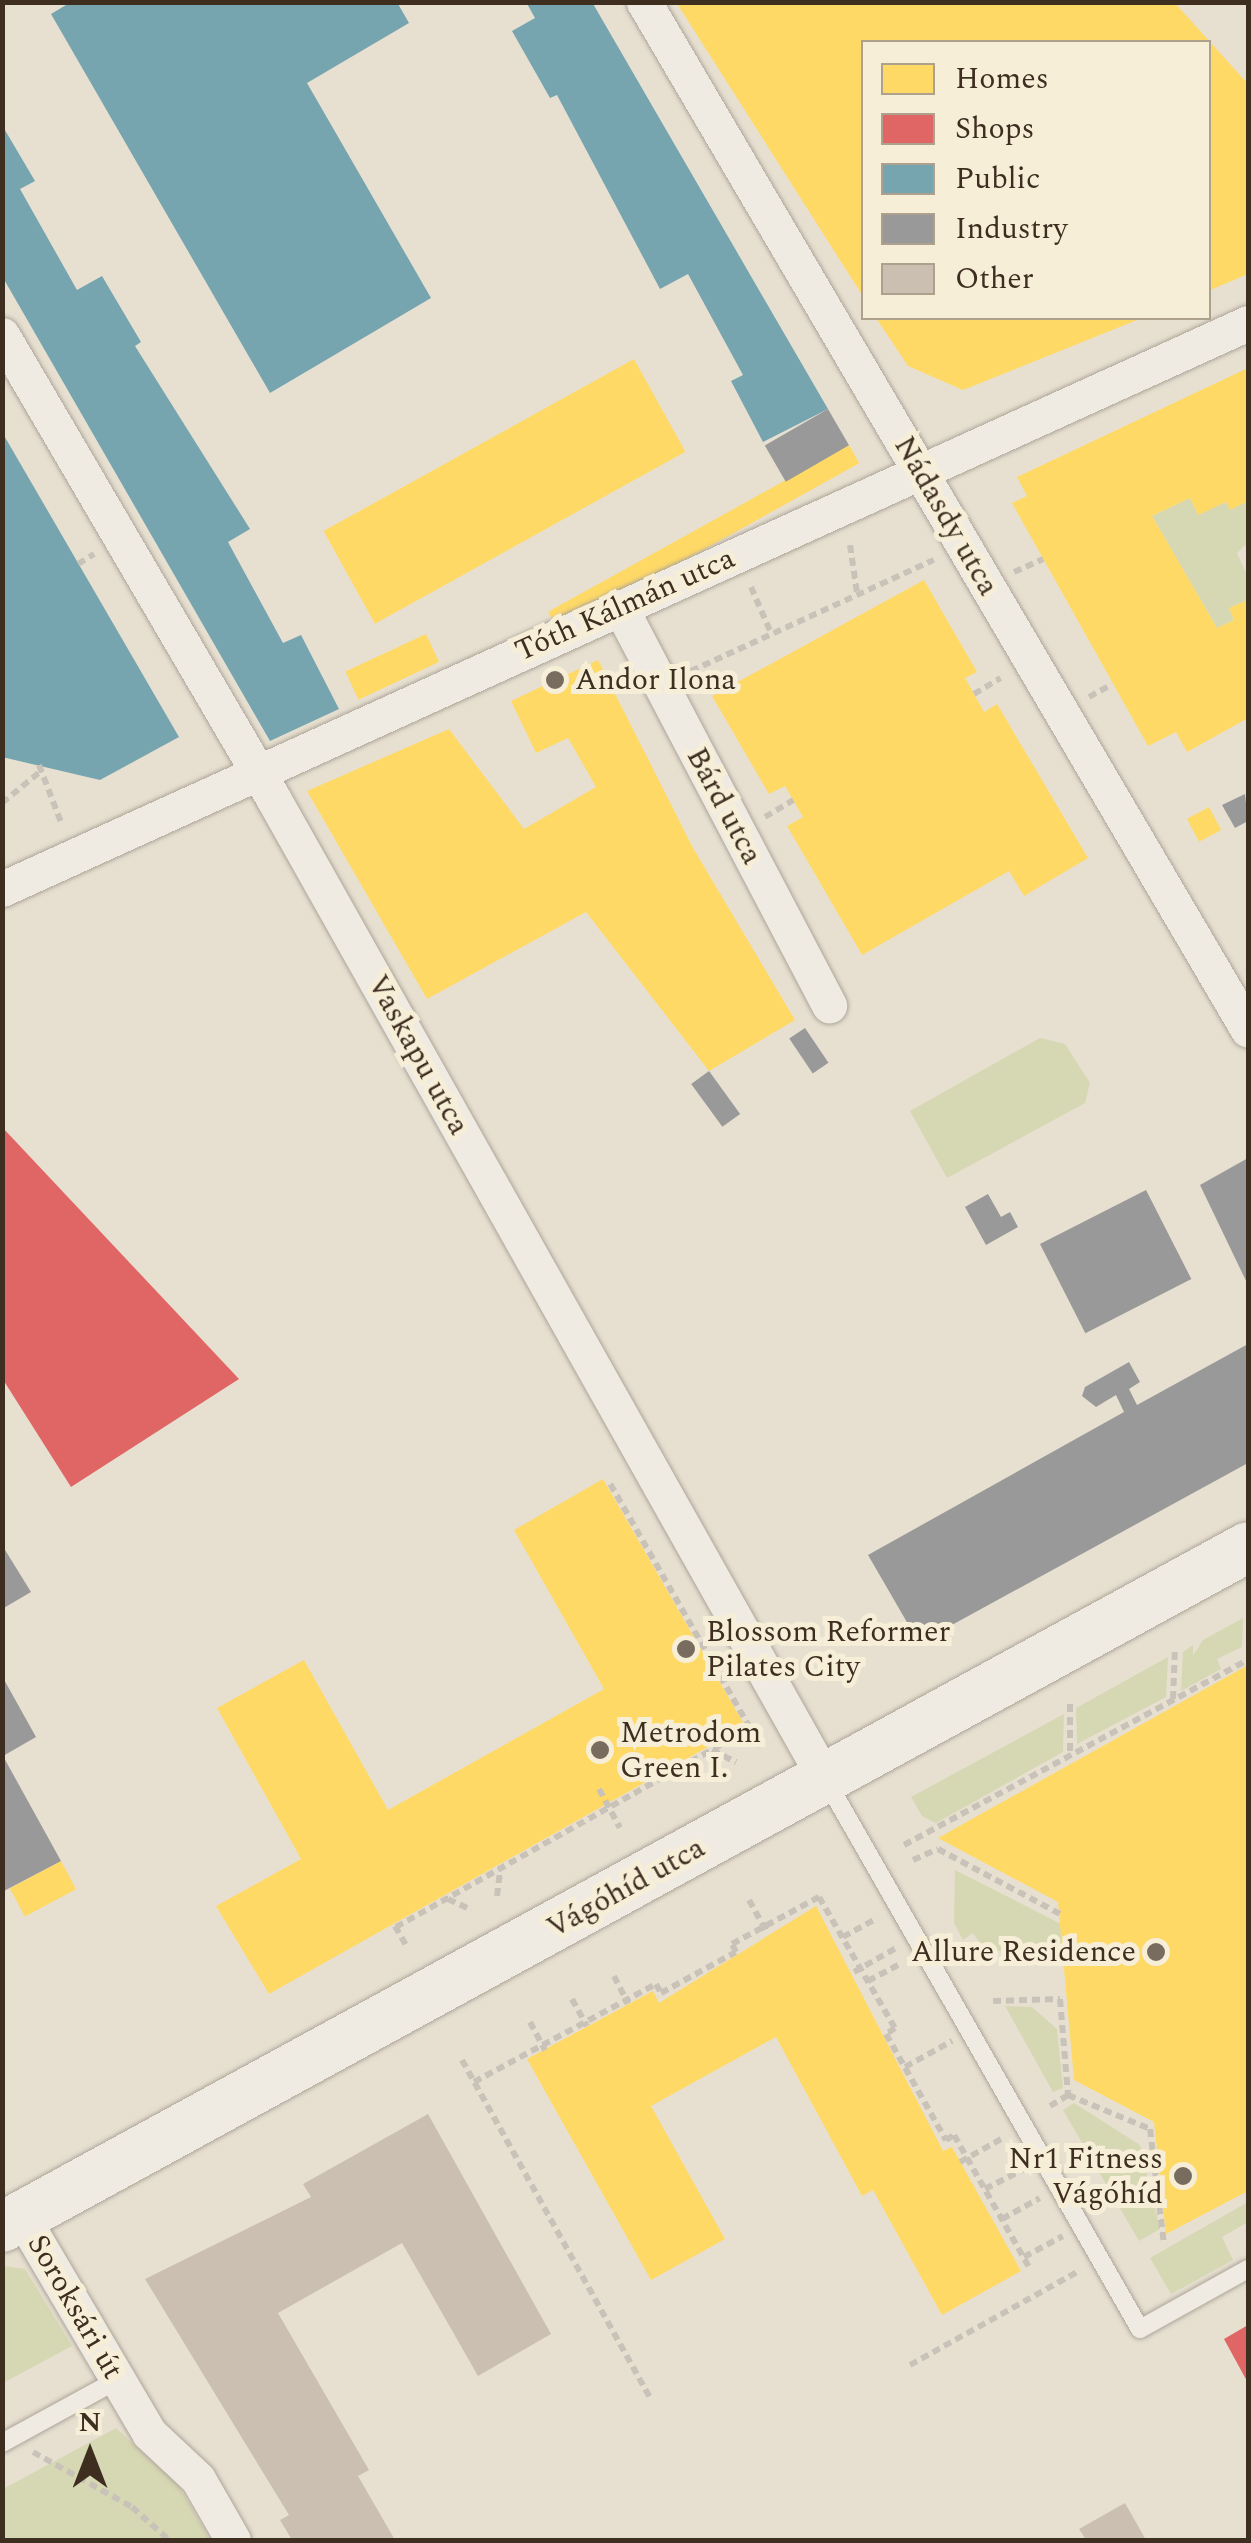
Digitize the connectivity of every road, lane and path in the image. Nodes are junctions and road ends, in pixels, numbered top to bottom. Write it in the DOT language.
graph roads {
  1 [pos="644,2"];
  2 [pos="1248,322"];
  3 [pos="2,335"];
  4 [pos="921,472"];
  5 [pos="850,545"];
  6 [pos="95,554"];
  7 [pos="934,560"];
  8 [pos="78,564"];
  9 [pos="751,587"];
  10 [pos="857,593"];
  11 [pos="620,607"];
  12 [pos="770,633"];
  13 [pos="691,670"];
  14 [pos="1002,678"];
  15 [pos="974,694"];
  16 [pos="259,772"];
  17 [pos="2,803"];
  18 [pos="63,829"];
  19 [pos="2,888"];
  20 [pos="829,1005"];
  21 [pos="1248,1030"];
  22 [pos="609,1482"];
  23 [pos="1248,1547"];
  24 [pos="1175,1646"];
  25 [pos="1248,1647"];
  26 [pos="1248,1660"];
  27 [pos="1173,1700"];
  28 [pos="1070,1704"];
  29 [pos="760,1722"];
  30 [pos="750,1728"];
  31 [pos="762,1748"];
  32 [pos="710,1750"];
  33 [pos="1070,1756"];
  34 [pos="736,1762"];
  35 [pos="825,1779"];
  36 [pos="599,1789"];
  37 [pos="609,1807"];
  38 [pos="620,1828"];
  39 [pos="904,1845"];
  40 [pos="913,1860"];
  41 [pos="500,1869"];
  42 [pos="498,1896"];
  43 [pos="446,1899"];
  44 [pos="750,1900"];
  45 [pos="898,1906"];
  46 [pos="472,1910"];
  47 [pos="1060,1914"];
  48 [pos="765,1930"];
  49 [pos="843,1937"];
  50 [pos="920,1943"];
  51 [pos="407,1947"];
  52 [pos="857,1970"];
  53 [pos="614,1976"];
  54 [pos="868,1982"];
  55 [pos="572,1999"];
  56 [pos="993,2001"];
  57 [pos="628,2002"];
  58 [pos="530,2022"];
  59 [pos="586,2024"];
  60 [pos="971,2030"];
  61 [pos="543,2047"];
  62 [pos="462,2060"];
  63 [pos="904,2067"];
  64 [pos="474,2082"];
  65 [pos="1068,2096"];
  66 [pos="1050,2106"];
  67 [pos="1025,2126"];
  68 [pos="1044,2159"];
  69 [pos="964,2160"];
  70 [pos="1060,2188"];
  71 [pos="985,2189"];
  72 [pos="1002,2218"];
  73 [pos="12,2222"];
  74 [pos="1082,2226"];
  75 [pos="1164,2244"];
  76 [pos="1024,2257"];
  77 [pos="1100,2259"];
  78 [pos="1030,2266"];
  79 [pos="1248,2269"];
  80 [pos="910,2366"];
  81 [pos="117,2380"];
  82 [pos="651,2399"];
  83 [pos="4,2442"];
  84 [pos="169,2540"];
  85 [pos="233,2540"];
  1 -- 4 [label="street, Nádasdy utca"];
  2 -- 4 [label="street, Tóth Kálmán utca"];
  3 -- 16 [label="street, Vaskapu utca"];
  4 -- 11 [label="street, Tóth Kálmán utca"];
  4 -- 21 [label="street, Nádasdy utca"];
  5 -- 10 [label="path"];
  6 -- 8 [label="path"];
  7 -- 10 [label="path"];
  9 -- 12 [label="path"];
  10 -- 12 [label="path"];
  11 -- 16 [label="street, Tóth Kálmán utca"];
  11 -- 20 [label="street, Bárd utca"];
  12 -- 13 [label="path"];
  14 -- 15 [label="path"];
  16 -- 19 [label="street, Tóth Kálmán utca"];
  16 -- 35 [label="street, Vaskapu utca"];
  17 -- 18 [label="path"];
  22 -- 30 [label="path"];
  23 -- 35 [label="street, Vágóhíd utca"];
  24 -- 27 [label="path"];
  25 -- 26 [label="path"];
  26 -- 27 [label="path"];
  27 -- 33 [label="path"];
  28 -- 33 [label="path"];
  29 -- 30 [label="path"];
  30 -- 31 [label="path"];
  30 -- 32 [label="path"];
  32 -- 34 [label="path"];
  32 -- 37 [label="path"];
  33 -- 39 [label="path"];
  35 -- 45 [label="lane"];
  35 -- 73 [label="street, Vágóhíd utca"];
  36 -- 37 [label="path"];
  37 -- 38 [label="path"];
  37 -- 41 [label="path"];
  40 -- 47 [label="path"];
  41 -- 42 [label="path"];
  41 -- 43 [label="path"];
  43 -- 46 [label="path"];
  43 -- 51 [label="path"];
  44 -- 48 [label="path"];
  45 -- 49 [label="path"];
  45 -- 50 [label="lane"];
  48 -- 49 [label="path"];
  48 -- 57 [label="path"];
  49 -- 52 [label="path"];
  50 -- 52 [label="path"];
  50 -- 54 [label="path"];
  50 -- 60 [label="lane"];
  52 -- 54 [label="path"];
  53 -- 57 [label="path"];
  54 -- 63 [label="path"];
  55 -- 59 [label="path"];
  56 -- 65 [label="path"];
  57 -- 59 [label="path"];
  58 -- 61 [label="path"];
  59 -- 61 [label="path"];
  60 -- 63 [label="path"];
  60 -- 67 [label="lane"];
  61 -- 64 [label="path"];
  62 -- 64 [label="path"];
  63 -- 69 [label="path"];
  64 -- 82 [label="path"];
  65 -- 66 [label="path"];
  65 -- 75 [label="path"];
  67 -- 68 [label="lane"];
  67 -- 69 [label="path"];
  68 -- 70 [label="lane"];
  68 -- 71 [label="path"];
  69 -- 71 [label="path"];
  70 -- 72 [label="path"];
  70 -- 74 [label="lane"];
  71 -- 72 [label="path"];
  72 -- 76 [label="path"];
  73 -- 81 [label="street, Soroksári út"];
  74 -- 76 [label="path"];
  74 -- 77 [label="lane"];
  76 -- 78 [label="path"];
  77 -- 79 [label="lane"];
  77 -- 80 [label="path"];
  81 -- 83 [label="lane"];
  81 -- 85 [label="street, Soroksári út"];
  83 -- 84 [label="path"];
}
